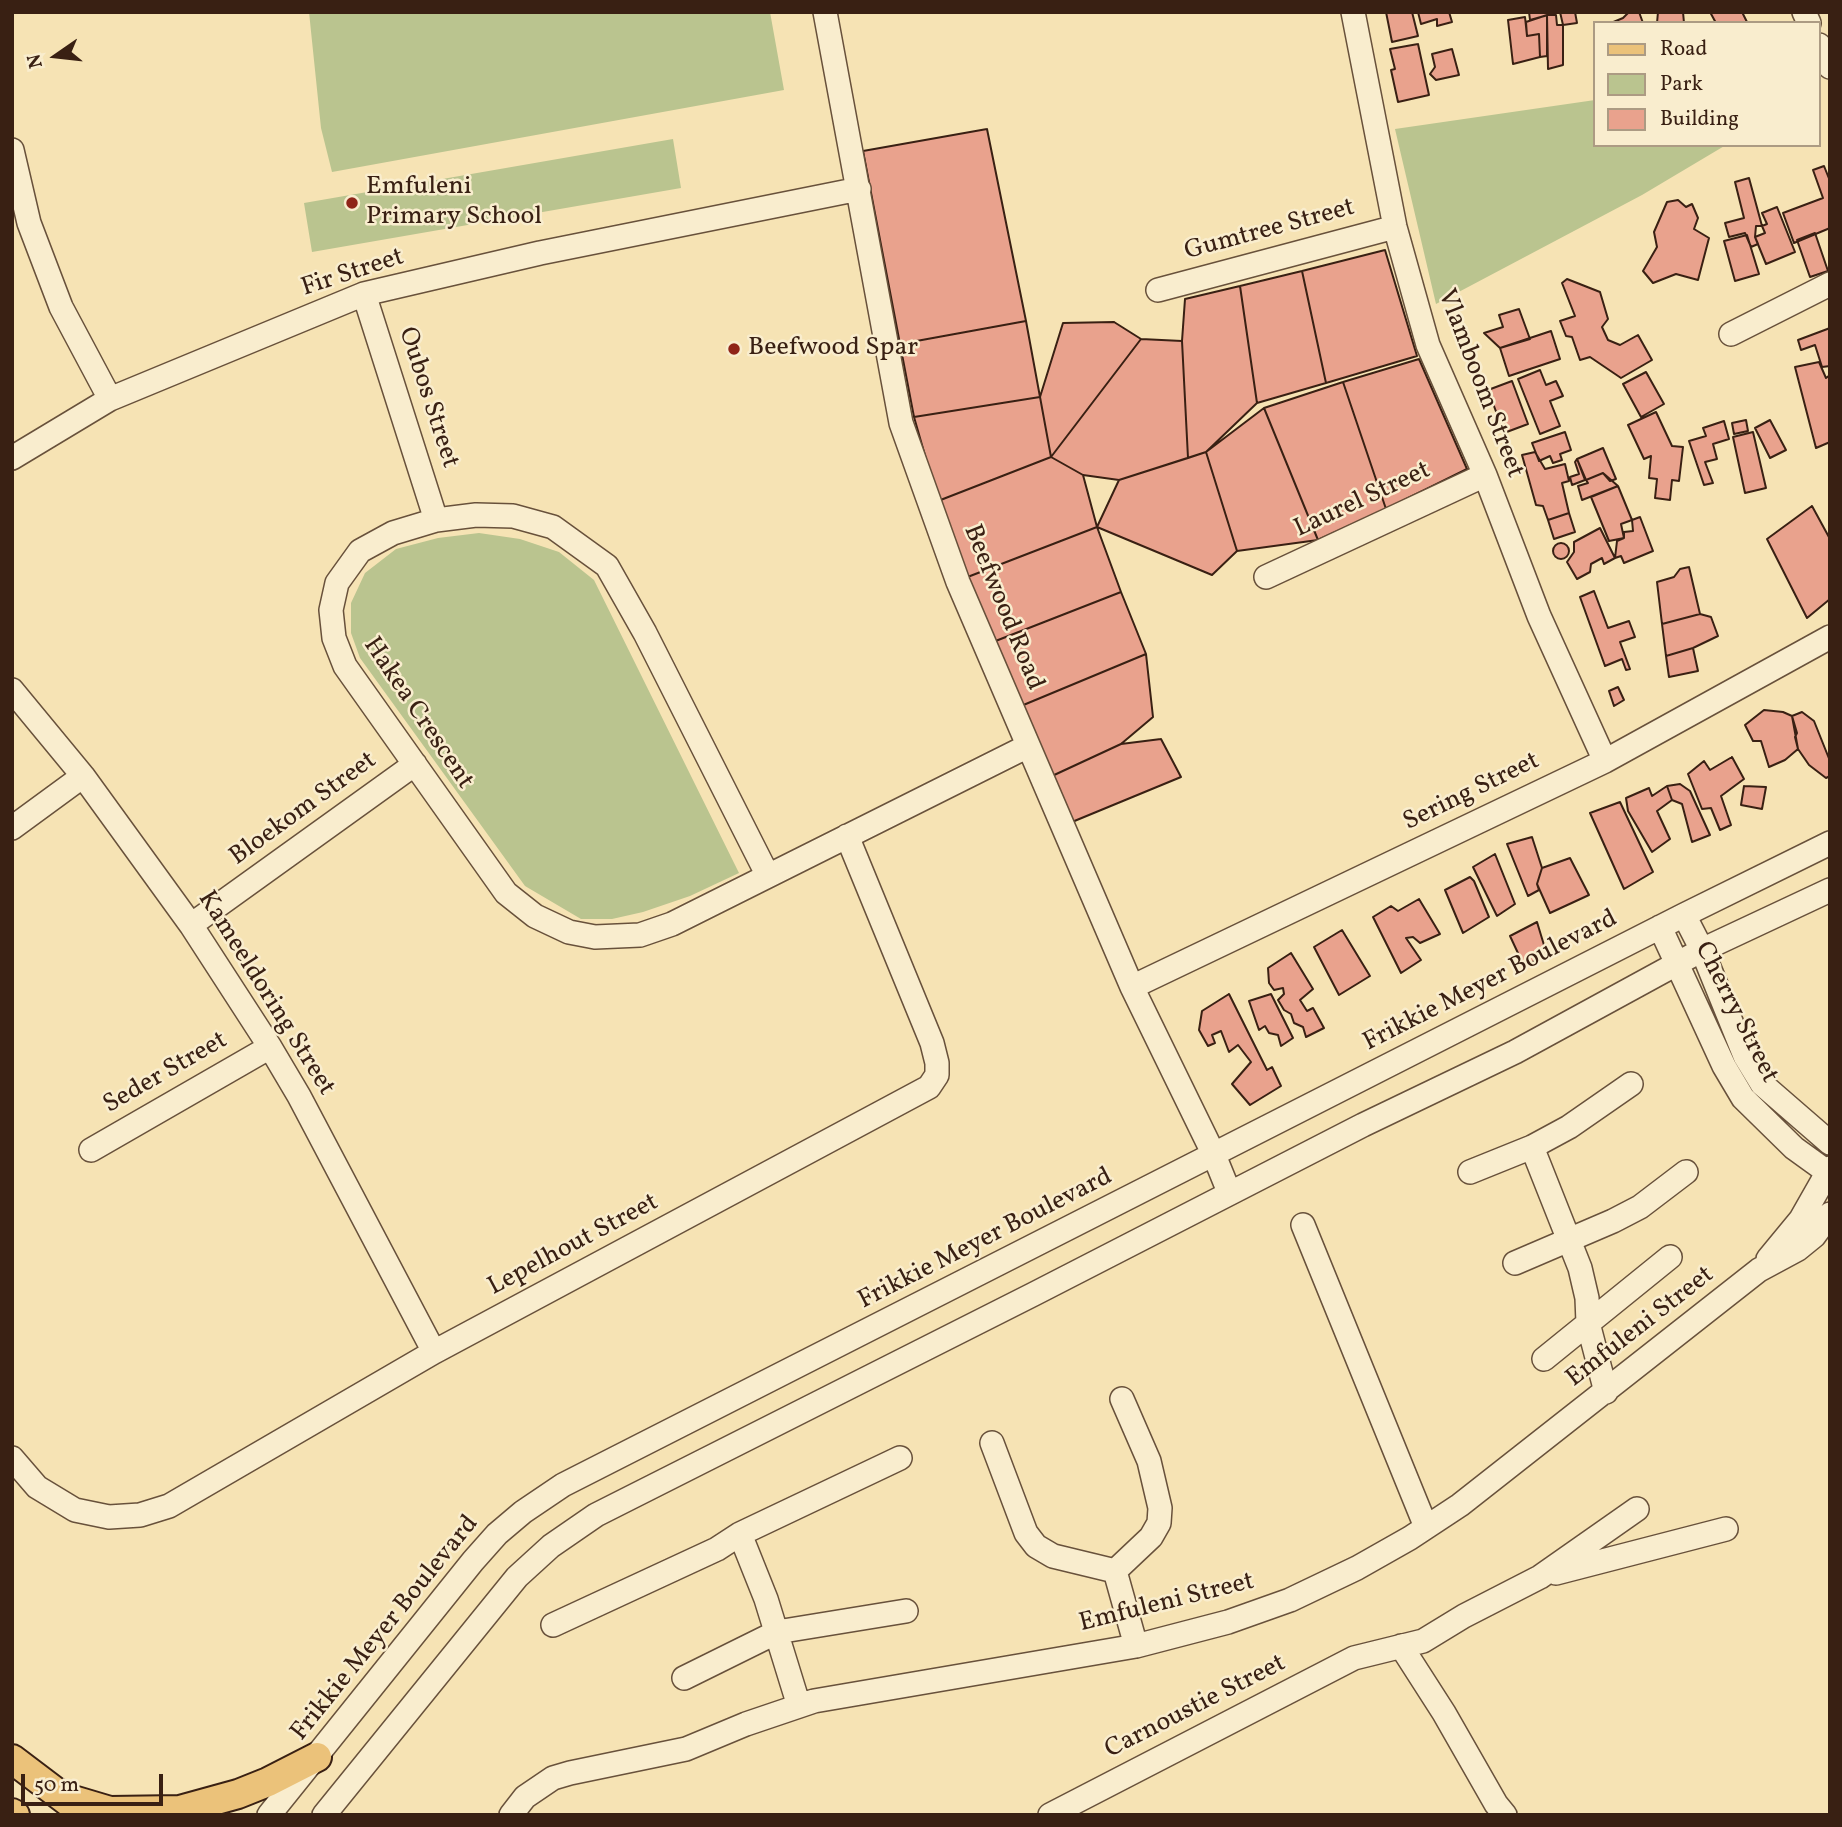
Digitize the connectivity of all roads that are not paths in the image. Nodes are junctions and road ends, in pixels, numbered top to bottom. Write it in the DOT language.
graph roads {
  1 [pos="825,12"];
  2 [pos="1353,12"];
  3 [pos="1821,49"];
  4 [pos="1830,67"];
  5 [pos="12,150"];
  6 [pos="859,189"];
  7 [pos="21,226"];
  8 [pos="1395,227"];
  9 [pos="1830,284"];
  10 [pos="1158,290"];
  11 [pos="364,294"];
  12 [pos="1731,334"];
  13 [pos="110,399"];
  14 [pos="12,458"];
  15 [pos="1485,475"];
  16 [pos="436,520"];
  17 [pos="1266,577"];
  18 [pos="1830,637"];
  19 [pos="12,690"];
  20 [pos="1028,746"];
  21 [pos="1605,761"];
  22 [pos="415,764"];
  23 [pos="82,776"];
  24 [pos="12,828"];
  25 [pos="847,836"];
  26 [pos="1830,843"];
  27 [pos="768,876"];
  28 [pos="1830,890"];
  29 [pos="1684,915"];
  30 [pos="191,925"];
  31 [pos="1660,927"];
  32 [pos="1702,950"];
  33 [pos="1678,964"];
  34 [pos="1132,987"];
  35 [pos="270,1046"];
  36 [pos="1631,1084"];
  37 [pos="1830,1143"];
  38 [pos="1532,1147"];
  39 [pos="91,1150"];
  40 [pos="1214,1155"];
  41 [pos="1470,1172"];
  42 [pos="1686,1172"];
  43 [pos="1829,1172"];
  44 [pos="1229,1192"];
  45 [pos="1830,1214"];
  46 [pos="1304,1225"];
  47 [pos="1822,1231"];
  48 [pos="1570,1240"];
  49 [pos="1670,1257"];
  50 [pos="1515,1264"];
  51 [pos="1759,1270"];
  52 [pos="1588,1323"];
  53 [pos="434,1352"];
  54 [pos="1544,1359"];
  55 [pos="1606,1392"];
  56 [pos="1122,1399"];
  57 [pos="992,1443"];
  58 [pos="12,1458"];
  59 [pos="900,1458"];
  60 [pos="1637,1509"];
  61 [pos="1426,1527"];
  62 [pos="1726,1529"];
  63 [pos="740,1534"];
  64 [pos="1115,1571"];
  65 [pos="1540,1577"];
  66 [pos="906,1612"];
  67 [pos="553,1625"];
  68 [pos="776,1632"];
  69 [pos="1136,1646"];
  70 [pos="1401,1646"];
  71 [pos="684,1678"];
  72 [pos="799,1706"];
  73 [pos="317,1757"];
  74 [pos="12,1759"];
  75 [pos="63,1797"];
  76 [pos="86,1815"];
  77 [pos="269,1815"];
  78 [pos="324,1815"];
  79 [pos="511,1815"];
  80 [pos="1050,1815"];
  81 [pos="1505,1815"];
  1 -- 6 [label="street, Beefwood Road"];
  2 -- 8 [label="street, Vlamboom Street"];
  3 -- 4 [label="street"];
  5 -- 7 [label="street"];
  6 -- 11 [label="street, Fir Street"];
  6 -- 20 [label="street, Beefwood Road"];
  7 -- 13 [label="street"];
  8 -- 10 [label="street, Gumtree Street"];
  8 -- 15 [label="street, Vlamboom Street"];
  9 -- 12 [label="street"];
  11 -- 13 [label="street, Fir Street"];
  11 -- 16 [label="street, Oubos Street"];
  13 -- 14 [label="street, Fir Street"];
  15 -- 17 [label="street, Laurel Street"];
  15 -- 21 [label="street, Vlamboom Street"];
  16 -- 22 [label="street, Hakea Crescent"];
  16 -- 27 [label="street, Hakea Crescent"];
  18 -- 21 [label="street, Sering Street"];
  19 -- 23 [label="street, Kameeldoring Street"];
  20 -- 25 [label="street, Hakea Crescent"];
  20 -- 34 [label="street, Beefwood Road"];
  21 -- 34 [label="street, Sering Street"];
  22 -- 27 [label="street, Hakea Crescent"];
  22 -- 30 [label="street, Bloekom Street"];
  23 -- 24 [label="street"];
  23 -- 30 [label="street, Kameeldoring Street"];
  25 -- 27 [label="street, Hakea Crescent"];
  25 -- 53 [label="street, Lepelhout Street"];
  26 -- 29 [label="street, Frikkie Meyer Boulevard"];
  28 -- 32 [label="street"];
  29 -- 31 [label="street, Frikkie Meyer Boulevard"];
  29 -- 32 [label="street, Cherry Street"];
  30 -- 35 [label="street, Kameeldoring Street"];
  31 -- 33 [label="street, Cherry Street"];
  31 -- 40 [label="street, Frikkie Meyer Boulevard"];
  32 -- 33 [label="street"];
  32 -- 37 [label="street, Cherry Street"];
  33 -- 43 [label="street, Cherry Street"];
  33 -- 44 [label="street"];
  34 -- 40 [label="street, Beefwood Road"];
  35 -- 39 [label="street, Seder Street"];
  35 -- 53 [label="street, Kameeldoring Street"];
  36 -- 38 [label="street"];
  38 -- 41 [label="street"];
  38 -- 48 [label="street"];
  40 -- 44 [label="street, Beefwood Road"];
  40 -- 73 [label="street, Frikkie Meyer Boulevard"];
  42 -- 48 [label="street"];
  43 -- 51 [label="street, Emfuleni Street"];
  44 -- 78 [label="street"];
  45 -- 47 [label="street, Emfuleni Street"];
  46 -- 61 [label="street"];
  47 -- 51 [label="street, Emfuleni Street"];
  48 -- 50 [label="street"];
  48 -- 52 [label="street"];
  49 -- 52 [label="street"];
  51 -- 55 [label="street, Emfuleni Street"];
  52 -- 54 [label="street"];
  52 -- 55 [label="street"];
  53 -- 58 [label="street, Lepelhout Street"];
  55 -- 61 [label="street, Emfuleni Street"];
  56 -- 64 [label="street"];
  57 -- 64 [label="street"];
  59 -- 63 [label="street"];
  60 -- 65 [label="street"];
  61 -- 69 [label="street, Emfuleni Street"];
  62 -- 65 [label="street"];
  63 -- 67 [label="street"];
  63 -- 68 [label="street"];
  64 -- 69 [label="street"];
  65 -- 70 [label="street, Carnoustie Street"];
  66 -- 68 [label="street"];
  68 -- 71 [label="street"];
  68 -- 72 [label="street"];
  69 -- 72 [label="street, Emfuleni Street"];
  70 -- 80 [label="street, Carnoustie Street"];
  70 -- 81 [label="street"];
  72 -- 79 [label="street, Emfuleni Street"];
  73 -- 75 [label="main road"];
  73 -- 77 [label="street, Frikkie Meyer Boulevard"];
  74 -- 75 [label="main road"];
  75 -- 76 [label="main road"];
}
